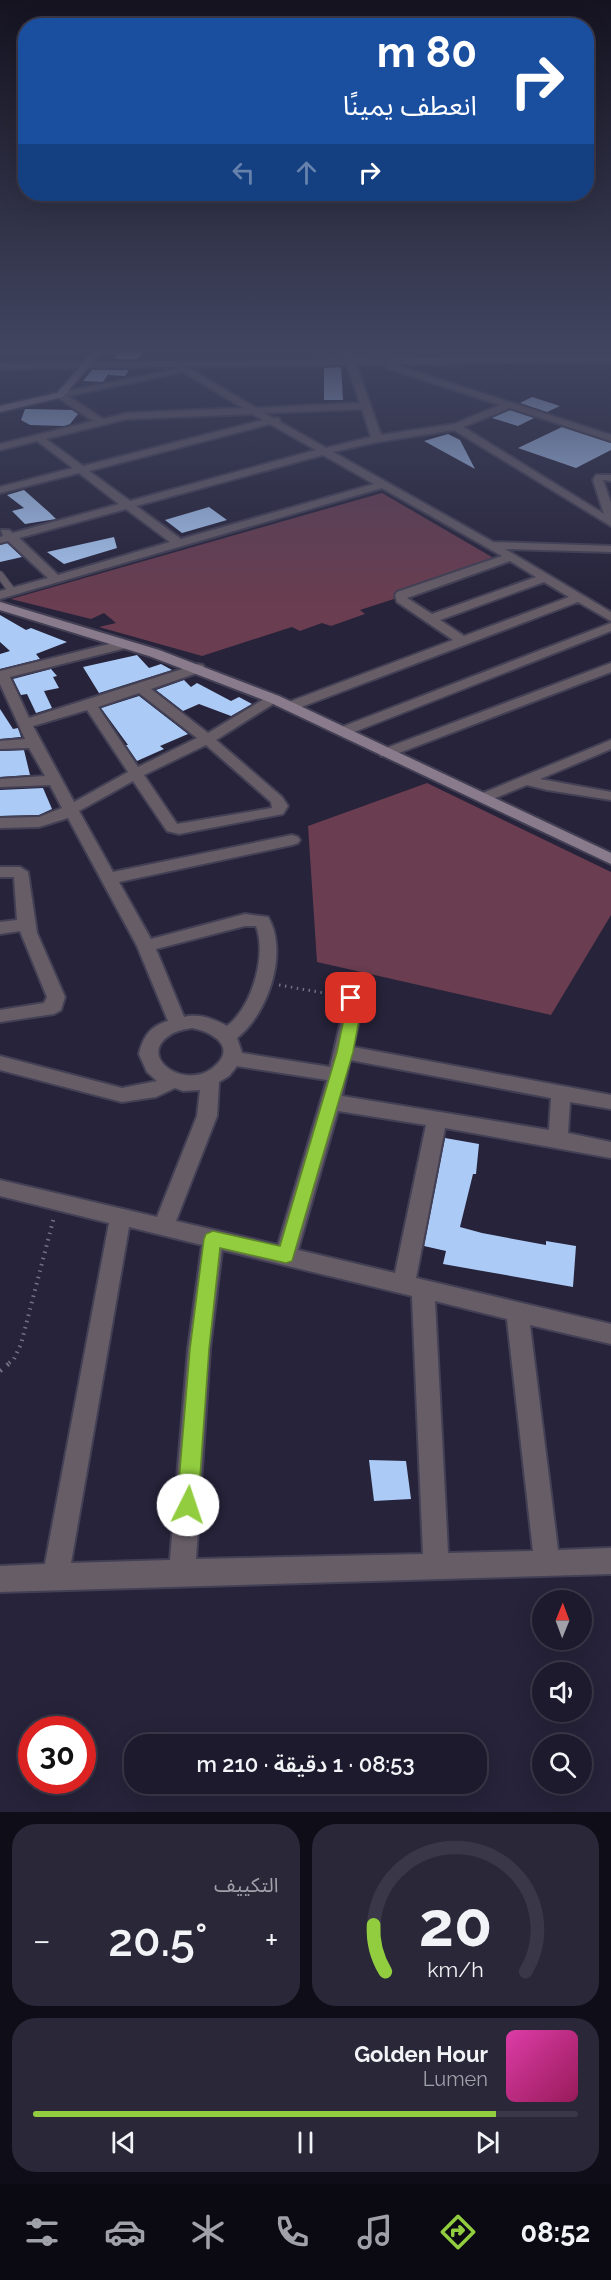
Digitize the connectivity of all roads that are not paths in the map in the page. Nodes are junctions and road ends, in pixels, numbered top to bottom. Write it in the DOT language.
graph roads {
  1 [pos="45,437"];
  2 [pos="211,437"];
  3 [pos="299,437"];
  4 [pos="393,437"];
  5 [pos="472,437"];
  6 [pos="39,438"];
  7 [pos="377,439"];
  8 [pos="0,447"];
  9 [pos="325,451"];
  10 [pos="80,470"];
  11 [pos="611,478"];
  12 [pos="382,485"];
  13 [pos="0,490"];
  14 [pos="129,506"];
  15 [pos="609,520"];
  16 [pos="0,528"];
  17 [pos="5,539"];
  18 [pos="178,543"];
  19 [pos="490,545"];
  20 [pos="611,549"];
  21 [pos="511,557"];
  22 [pos="0,575"];
  23 [pos="55,578"];
  24 [pos="544,578"];
  25 [pos="12,591"];
  26 [pos="0,595"];
  27 [pos="578,598"];
  28 [pos="0,606"];
  29 [pos="611,617"];
  30 [pos="430,618"];
  31 [pos="611,627"];
  32 [pos="465,642"];
  33 [pos="125,644"];
  34 [pos="611,667"];
  35 [pos="198,668"];
  36 [pos="1,674"];
  37 [pos="142,688"];
  38 [pos="274,699"];
  39 [pos="90,705"];
  40 [pos="291,706"];
  41 [pos="25,724"];
  42 [pos="344,731"];
  43 [pos="207,739"];
  44 [pos="34,743"];
  45 [pos="611,744"];
  46 [pos="0,745"];
  47 [pos="386,753"];
  48 [pos="137,773"];
  49 [pos="55,780"];
  50 [pos="528,780"];
  51 [pos="0,783"];
  52 [pos="611,796"];
  53 [pos="483,798"];
  54 [pos="72,810"];
  55 [pos="0,823"];
  56 [pos="292,840"];
  57 [pos="611,859"];
  58 [pos="0,872"];
  59 [pos="107,879"];
  60 [pos="26,925"];
  61 [pos="0,928"];
  62 [pos="146,946"];
  63 [pos="351,998"];
  64 [pos="0,1016"];
  65 [pos="178,1023"];
  66 [pos="227,1036"];
  67 [pos="345,1052"];
  68 [pos="231,1058"];
  69 [pos="0,1063"];
  70 [pos="338,1075"];
  71 [pos="210,1078"];
  72 [pos="173,1081"];
  73 [pos="561,1094"];
  74 [pos="331,1102"];
  75 [pos="611,1102"];
  76 [pos="437,1120"];
  77 [pos="558,1139"];
  78 [pos="611,1150"];
  79 [pos="0,1188"];
  80 [pos="120,1217"];
  81 [pos="164,1228"];
  82 [pos="213,1239"];
  83 [pos="286,1255"];
  84 [pos="414,1285"];
  85 [pos="517,1311"];
  86 [pos="611,1334"];
  87 [pos="611,1561"];
  88 [pos="547,1564"];
  89 [pos="436,1567"];
  90 [pos="182,1573"];
  91 [pos="56,1576"];
  92 [pos="0,1579"];
  1 -- 6 [label="street"];
  2 -- 10 [label="street"];
  3 -- 9 [label="street"];
  4 -- 7 [label="street"];
  5 -- 15 [label="street"];
  6 -- 8 [label="street"];
  6 -- 10 [label="street"];
  7 -- 9 [label="street"];
  9 -- 12 [label="street"];
  9 -- 14 [label="street"];
  10 -- 13 [label="street"];
  10 -- 14 [label="street"];
  11 -- 15 [label="street"];
  12 -- 18 [label="street"];
  12 -- 19 [label="street"];
  14 -- 17 [label="street"];
  14 -- 18 [label="street"];
  16 -- 17 [label="street"];
  17 -- 23 [label="street"];
  18 -- 23 [label="street"];
  19 -- 20 [label="street"];
  19 -- 21 [label="street"];
  21 -- 24 [label="street"];
  21 -- 30 [label="street"];
  22 -- 25 [label="lane"];
  23 -- 25 [label="street"];
  24 -- 27 [label="street"];
  24 -- 30 [label="street"];
  25 -- 26 [label="street"];
  27 -- 29 [label="street"];
  27 -- 32 [label="street"];
  28 -- 33 [label="main road"];
  30 -- 32 [label="street"];
  31 -- 42 [label="street"];
  32 -- 40 [label="street"];
  33 -- 35 [label="main road"];
  33 -- 36 [label="street"];
  34 -- 47 [label="street"];
  35 -- 37 [label="street"];
  35 -- 38 [label="main road"];
  36 -- 41 [label="street"];
  37 -- 39 [label="street"];
  37 -- 43 [label="street"];
  38 -- 40 [label="main road"];
  38 -- 43 [label="street"];
  39 -- 41 [label="street"];
  39 -- 48 [label="street"];
  40 -- 42 [label="main road"];
  41 -- 44 [label="street"];
  42 -- 47 [label="main road"];
  43 -- 48 [label="street"];
  43 -- 48 [label="street"];
  44 -- 46 [label="street"];
  44 -- 49 [label="street"];
  45 -- 50 [label="street"];
  47 -- 53 [label="main road"];
  48 -- 54 [label="street"];
  49 -- 51 [label="street"];
  49 -- 54 [label="street"];
  50 -- 52 [label="street"];
  50 -- 53 [label="street"];
  53 -- 57 [label="main road"];
  54 -- 55 [label="street"];
  54 -- 59 [label="street"];
  56 -- 59 [label="street"];
  58 -- 60 [label="street"];
  59 -- 62 [label="street"];
  60 -- 61 [label="street"];
  60 -- 64 [label="street"];
  62 -- 65 [label="street"];
  62 -- 66 [label="street"];
  63 -- 67 [label="street"];
  65 -- 66 [label="street"];
  65 -- 72 [label="street"];
  66 -- 68 [label="street"];
  67 -- 70 [label="street"];
  67 -- 73 [label="street"];
  68 -- 70 [label="street"];
  68 -- 71 [label="street"];
  69 -- 72 [label="street"];
  70 -- 74 [label="street"];
  71 -- 72 [label="street"];
  71 -- 81 [label="street"];
  73 -- 75 [label="street"];
  73 -- 77 [label="street"];
  74 -- 76 [label="street"];
  74 -- 83 [label="street"];
  76 -- 77 [label="street"];
  76 -- 84 [label="street"];
  77 -- 78 [label="street"];
  79 -- 80 [label="street"];
  80 -- 81 [label="street"];
  80 -- 91 [label="street"];
  81 -- 82 [label="street"];
  82 -- 83 [label="street"];
  82 -- 90 [label="street"];
  83 -- 84 [label="street"];
  84 -- 85 [label="street"];
  84 -- 89 [label="street"];
  85 -- 86 [label="street"];
  85 -- 88 [label="street"];
  87 -- 88 [label="street"];
  88 -- 89 [label="street"];
  89 -- 90 [label="street"];
  90 -- 91 [label="street"];
  91 -- 92 [label="street"];
}
